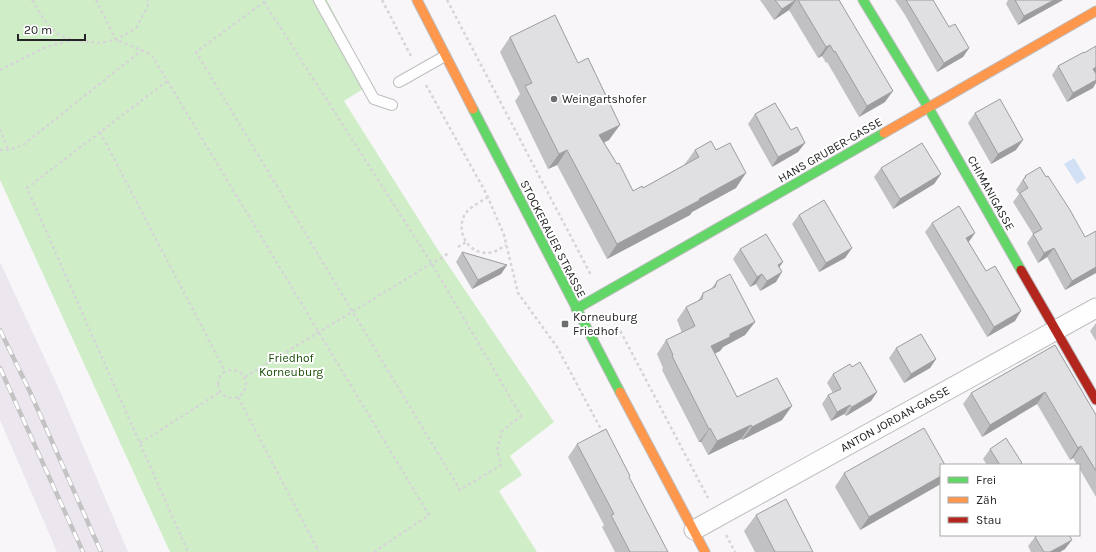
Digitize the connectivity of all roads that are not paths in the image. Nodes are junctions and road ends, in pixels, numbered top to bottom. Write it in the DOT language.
graph roads {
  1 [pos="319,0"];
  2 [pos="417,0"];
  3 [pos="863,0"];
  4 [pos="1096,11"];
  5 [pos="445,56"];
  6 [pos="399,82"];
  7 [pos="392,105"];
  8 [pos="928,107"];
  9 [pos="1096,308"];
  10 [pos="576,309"];
  11 [pos="1055,331"];
  12 [pos="1096,400"];
  13 [pos="694,530"];
  14 [pos="705,552"];
  1 -- 7 [label="lane"];
  2 -- 5 [label="street, STOCKERAUER STRASSE"];
  3 -- 8 [label="street, CHIMANIGASSE"];
  4 -- 8 [label="street, HANS GRUBER-GASSE"];
  5 -- 6 [label="lane"];
  5 -- 10 [label="street, STOCKERAUER STRASSE"];
  8 -- 10 [label="street, HANS GRUBER-GASSE"];
  8 -- 11 [label="street, CHIMANIGASSE"];
  9 -- 11 [label="street, ANTON JORDAN-GASSE"];
  10 -- 13 [label="street, STOCKERAUER STRASSE"];
  11 -- 12 [label="street, CHIMANIGASSE"];
  11 -- 13 [label="street, ANTON JORDAN-GASSE"];
  13 -- 14 [label="street, STOCKERAUER STRASSE"];
}
